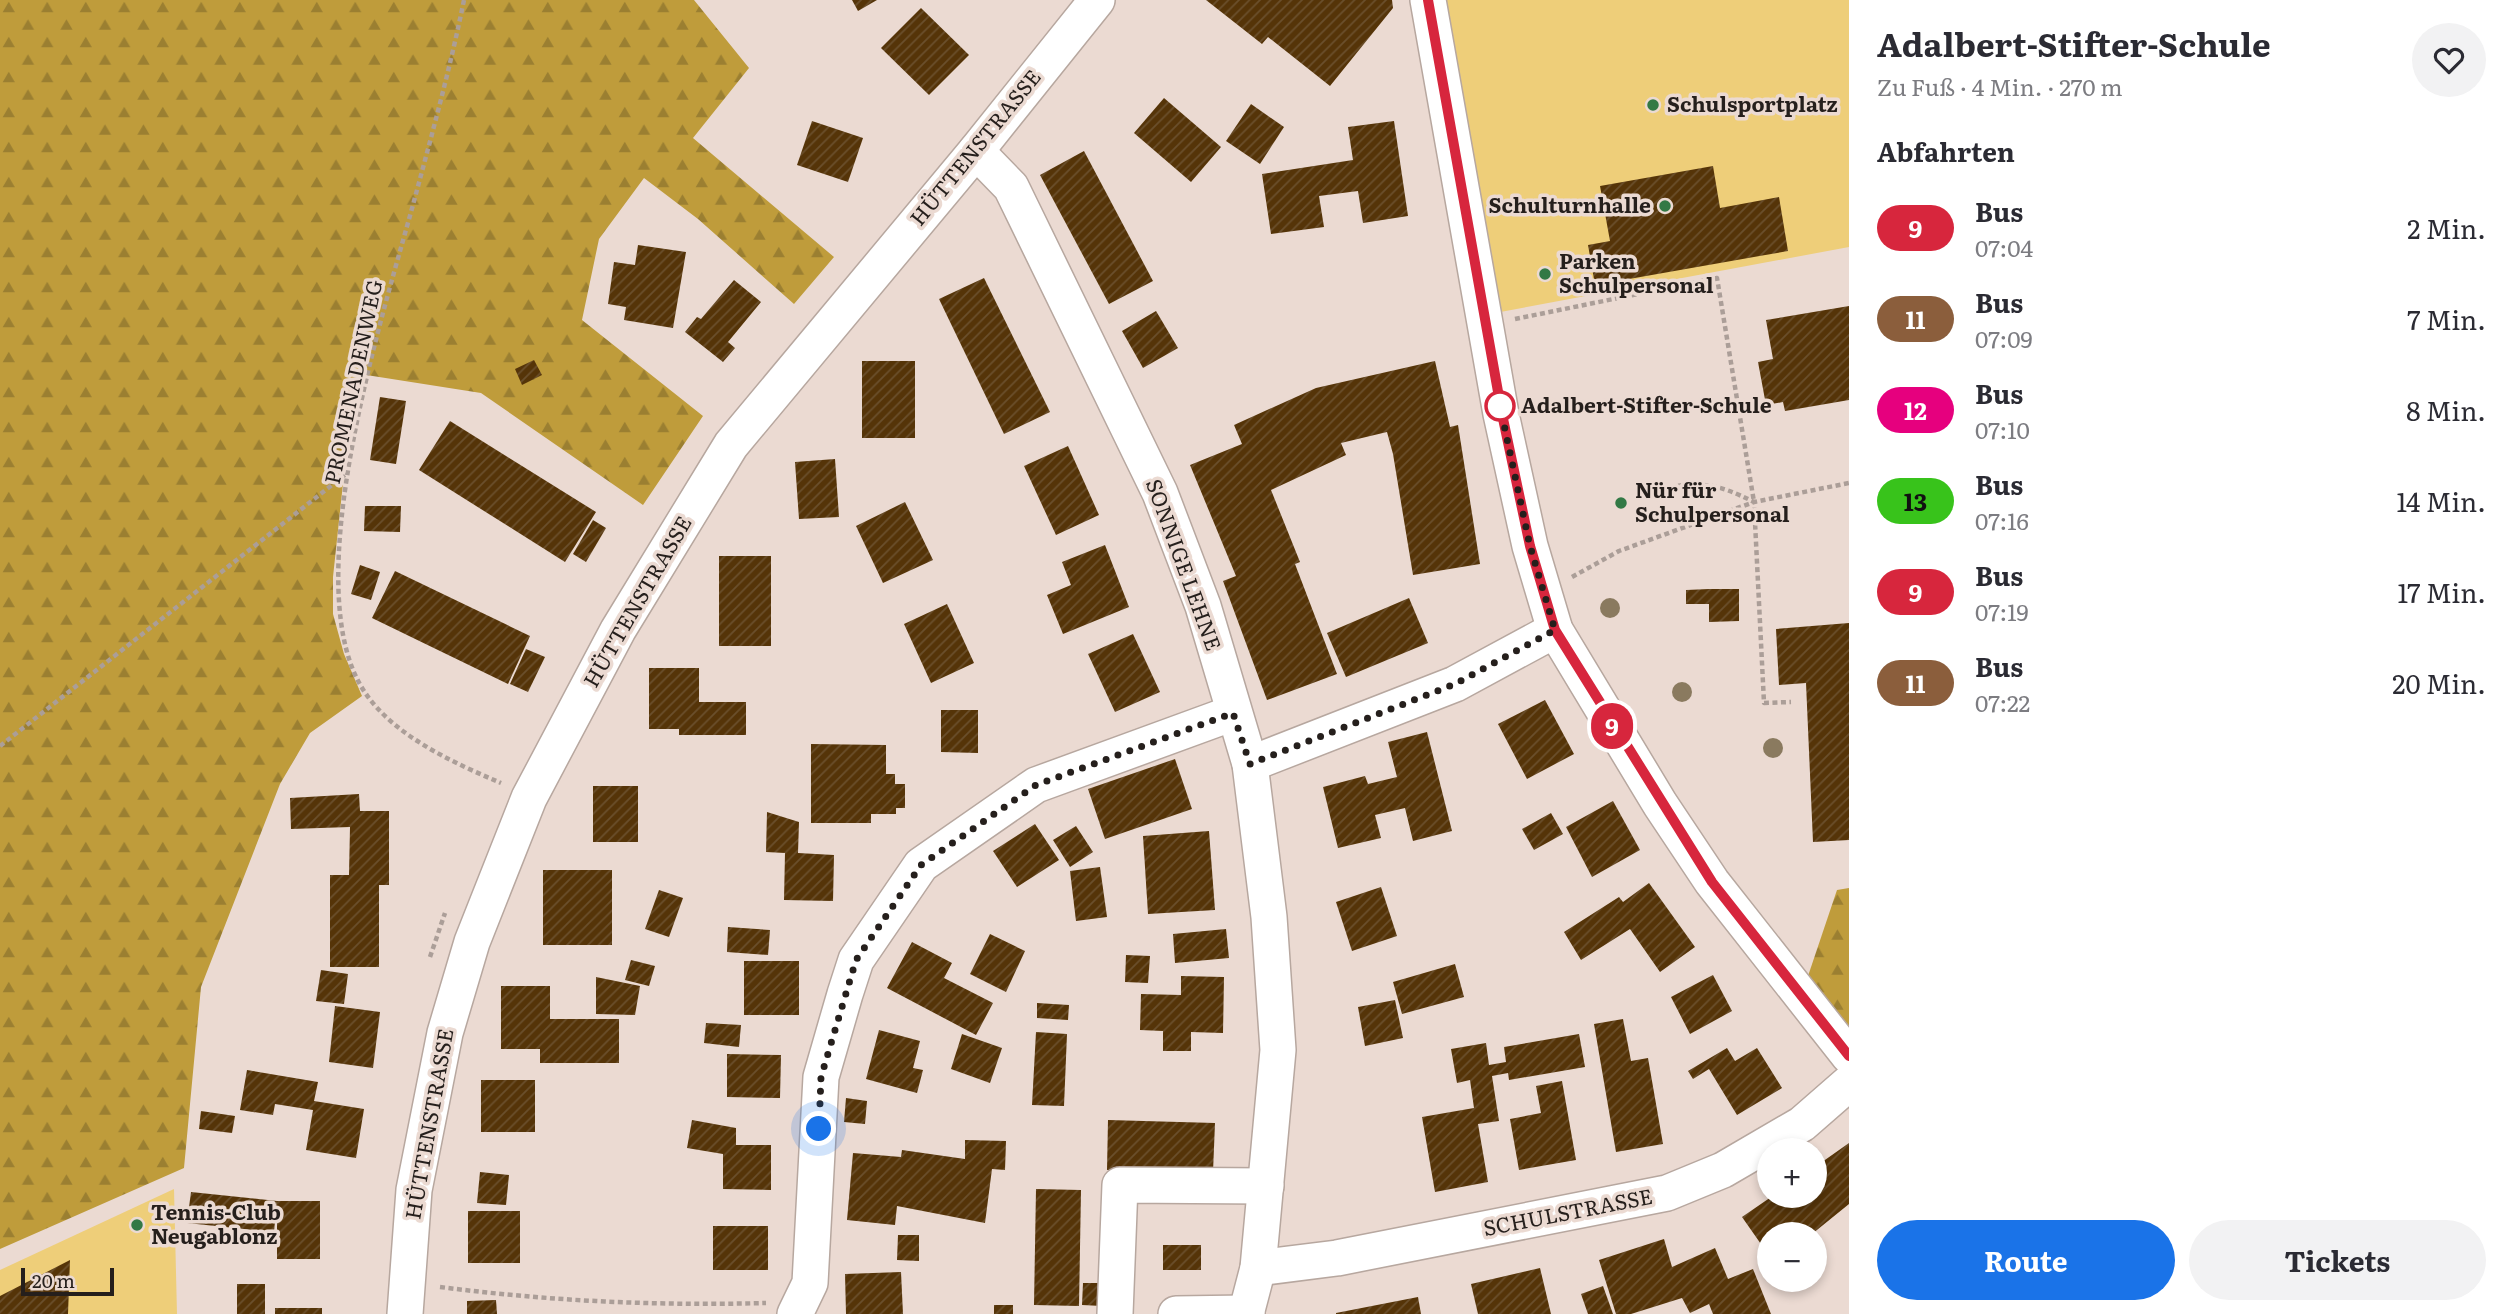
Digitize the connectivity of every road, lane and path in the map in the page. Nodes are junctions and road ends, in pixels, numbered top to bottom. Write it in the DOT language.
graph roads {
  1 [pos="464,0"];
  2 [pos="1097,0"];
  3 [pos="1428,0"];
  4 [pos="976,151"];
  5 [pos="1485,325"];
  6 [pos="347,474"];
  7 [pos="1849,483"];
  8 [pos="1661,488"];
  9 [pos="1754,502"];
  10 [pos="1543,593"];
  11 [pos="1555,630"];
  12 [pos="1791,702"];
  13 [pos="1233,713"];
  14 [pos="0,746"];
  15 [pos="1250,764"];
  16 [pos="502,783"];
  17 [pos="1849,1056"];
  18 [pos="1849,1083"];
  19 [pos="1266,1186"];
  20 [pos="1258,1268"];
  21 [pos="405,1298"];
  22 [pos="801,1304"];
  23 [pos="1247,1313"];
  24 [pos="1115,1314"];
  25 [pos="1176,1314"];
  1 -- 6 [label="path, PROMENADENWEG"];
  2 -- 4 [label="street, HÜTTENSTRASSE"];
  3 -- 5 [label="street"];
  4 -- 13 [label="street, SONNIGE LEHNE"];
  4 -- 21 [label="street, HÜTTENSTRASSE"];
  5 -- 9 [label="path"];
  5 -- 10 [label="street"];
  6 -- 14 [label="path"];
  6 -- 16 [label="path, PROMENADENWEG"];
  7 -- 9 [label="path"];
  8 -- 9 [label="path"];
  9 -- 10 [label="path"];
  9 -- 12 [label="path"];
  10 -- 11 [label="street"];
  11 -- 15 [label="street"];
  11 -- 17 [label="street"];
  13 -- 15 [label="street, SONNIGE LEHNE"];
  13 -- 22 [label="street"];
  15 -- 19 [label="street, SONNIGE LEHNE"];
  18 -- 20 [label="street, SCHULSTRASSE"];
  19 -- 20 [label="street, SONNIGE LEHNE"];
  19 -- 24 [label="street"];
  20 -- 23 [label="street, SONNIGE LEHNE"];
  21 -- 22 [label="path"];
  23 -- 25 [label="street, SONNIGE LEHNE"];
}
